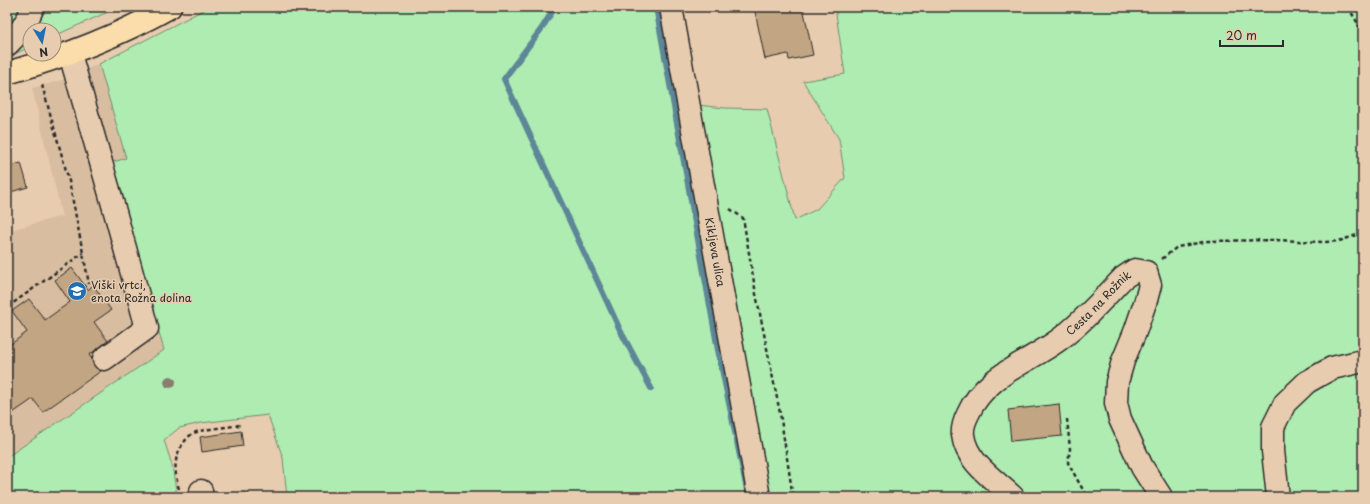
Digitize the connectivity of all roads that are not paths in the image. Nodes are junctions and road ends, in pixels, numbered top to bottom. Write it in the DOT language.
graph roads {
  1 [pos="33,7"];
  2 [pos="170,7"];
  3 [pos="671,7"];
  4 [pos="7,45"];
  5 [pos="70,54"];
  6 [pos="7,73"];
  7 [pos="104,359"];
  8 [pos="1363,361"];
  9 [pos="759,497"];
  10 [pos="1013,497"];
  11 [pos="1161,497"];
  12 [pos="1278,497"];
  1 -- 4 [label="street"];
  2 -- 5 [label="main road"];
  3 -- 9 [label="street, Kikljeva ulica"];
  5 -- 6 [label="main road"];
  5 -- 7 [label="street"];
  8 -- 12 [label="street"];
  10 -- 11 [label="street, Cesta na Rožnik"];
}
